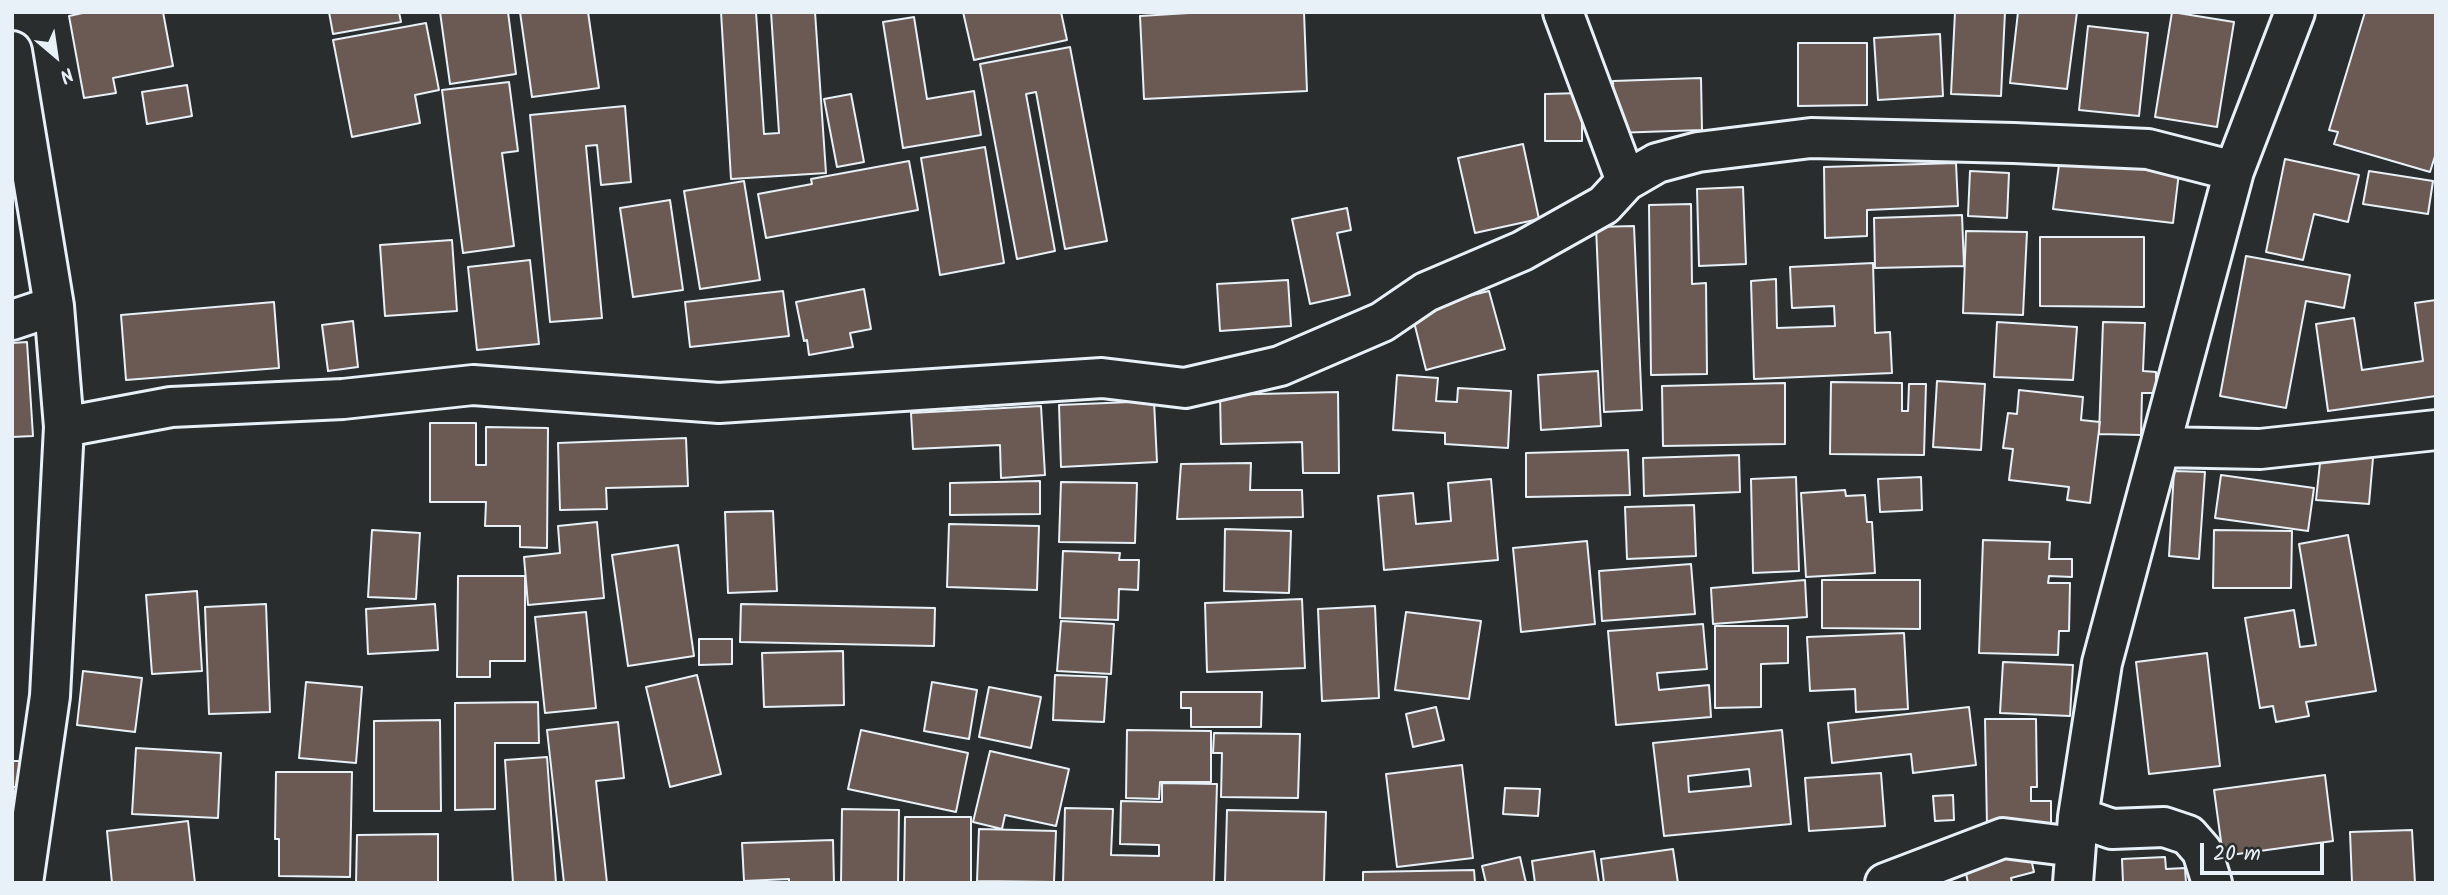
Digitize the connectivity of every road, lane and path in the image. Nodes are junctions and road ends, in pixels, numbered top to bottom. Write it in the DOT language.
graph roads {
  1 [pos="1563,12"];
  2 [pos="2295,12"];
  3 [pos="12,51"];
  4 [pos="2234,171"];
  5 [pos="1626,181"];
  6 [pos="54,306"];
  7 [pos="12,320"];
  8 [pos="64,427"];
  9 [pos="2436,430"];
  10 [pos="2160,447"];
  11 [pos="2075,849"];
  12 [pos="23,883"];
  13 [pos="1885,883"];
  14 [pos="2212,883"];
  1 -- 5 [label="street"];
  2 -- 4 [label="street"];
  3 -- 6 [label="street"];
  4 -- 5 [label="street"];
  4 -- 10 [label="street"];
  5 -- 8 [label="street"];
  6 -- 7 [label="street"];
  6 -- 8 [label="street"];
  8 -- 12 [label="street"];
  9 -- 10 [label="street"];
  10 -- 11 [label="street"];
  11 -- 13 [label="street"];
  11 -- 14 [label="street"];
}
